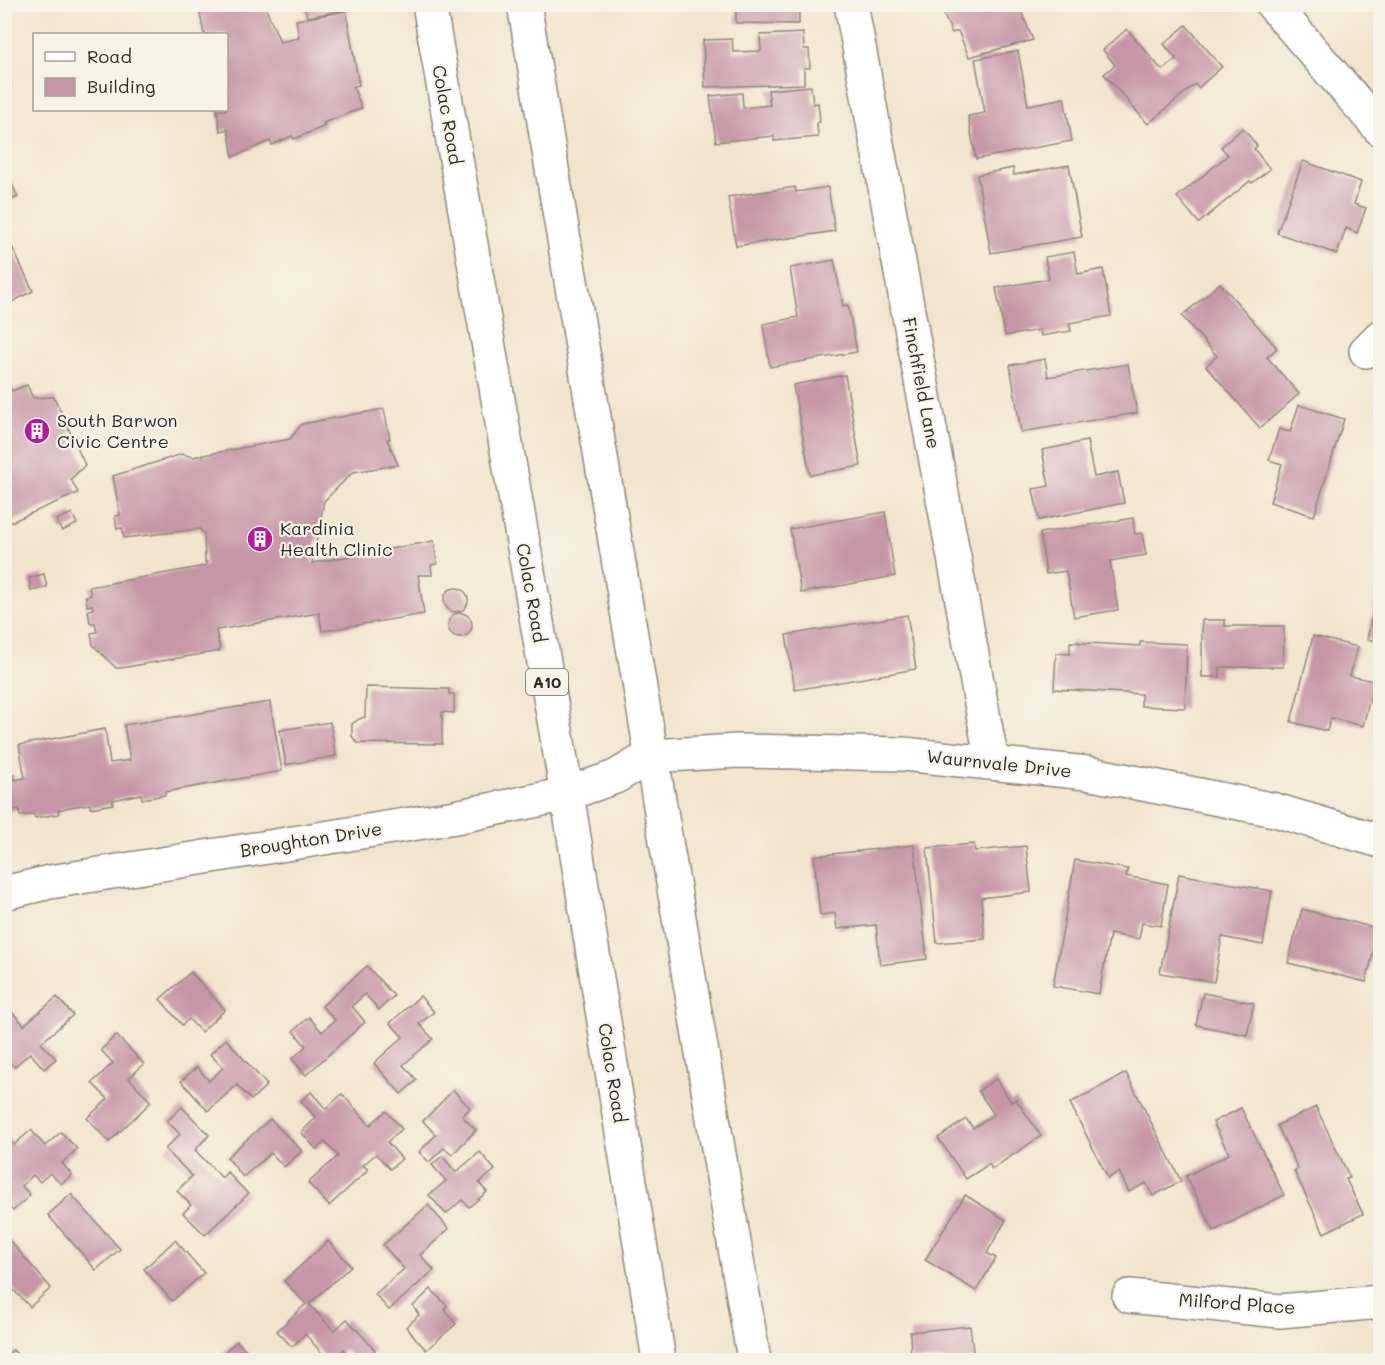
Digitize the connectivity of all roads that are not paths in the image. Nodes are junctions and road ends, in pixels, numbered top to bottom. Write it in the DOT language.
graph roads {
  1 [pos="429,4"];
  2 [pos="524,4"];
  3 [pos="851,4"];
  4 [pos="1272,4"];
  5 [pos="1380,129"];
  6 [pos="651,756"];
  7 [pos="992,762"];
  8 [pos="615,777"];
  9 [pos="567,794"];
  10 [pos="1380,841"];
  11 [pos="4,893"];
  12 [pos="1129,1296"];
  13 [pos="1380,1302"];
  14 [pos="659,1360"];
  15 [pos="754,1360"];
  1 -- 9 [label="main road, Colac Road / A10"];
  2 -- 6 [label="main road"];
  3 -- 7 [label="main road, Finchfield Lane"];
  4 -- 5 [label="main road"];
  6 -- 7 [label="main road, Waurnvale Drive"];
  6 -- 8 [label="main road, Waurnvale Drive"];
  6 -- 15 [label="main road"];
  7 -- 10 [label="main road, Waurnvale Drive"];
  8 -- 9 [label="main road, Broughton Drive"];
  9 -- 11 [label="main road, Broughton Drive"];
  9 -- 14 [label="main road, Colac Road / A10"];
  12 -- 13 [label="main road, Milford Place"];
}
